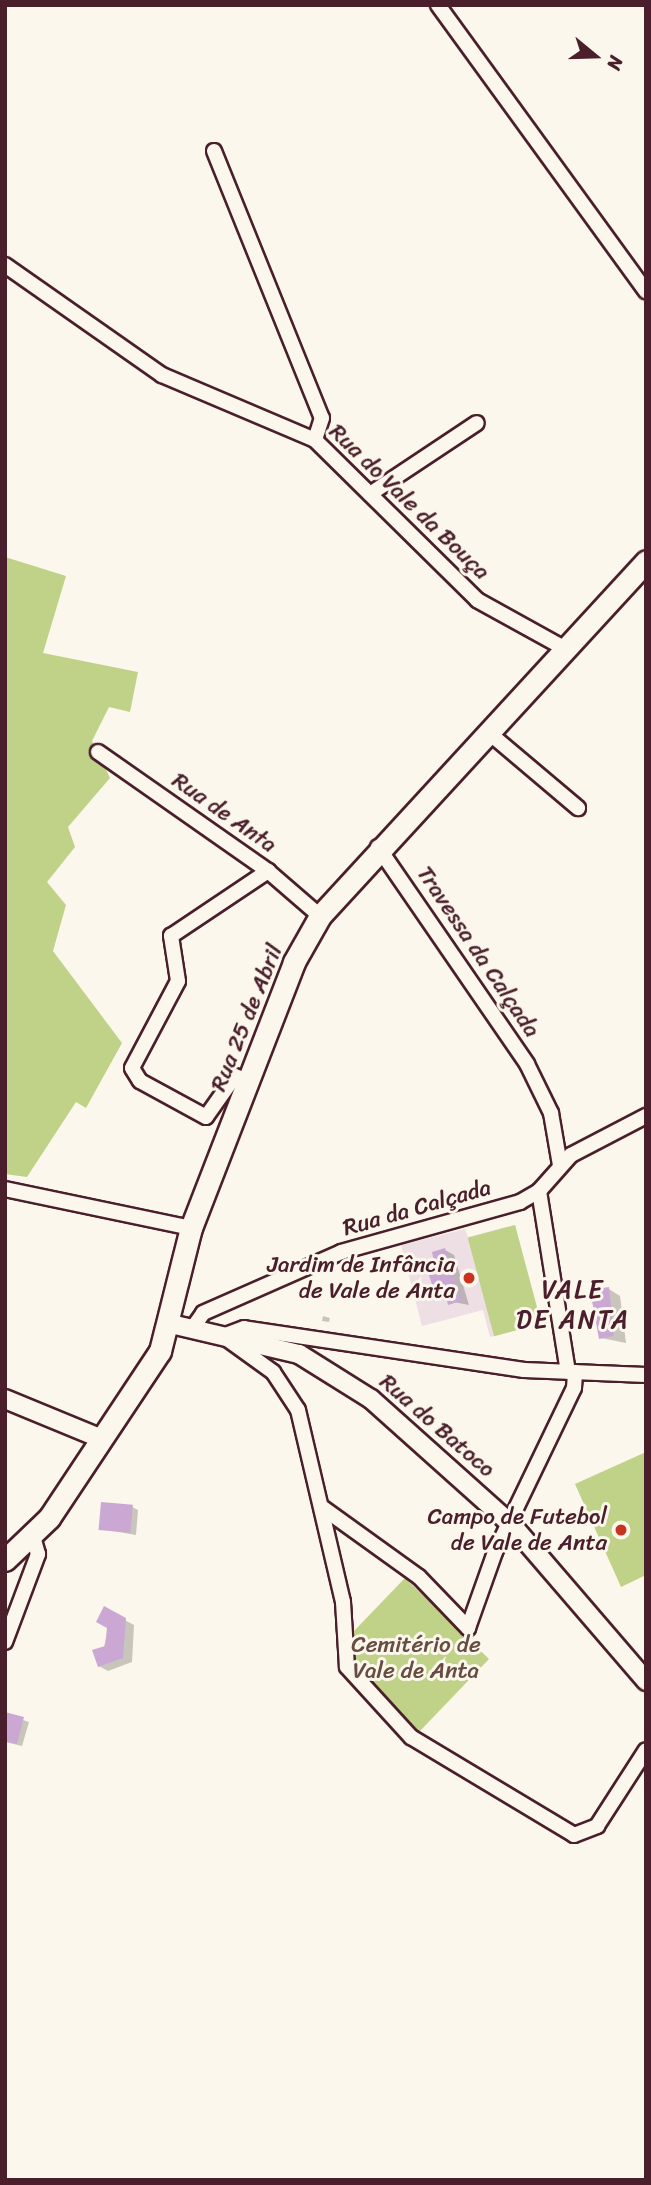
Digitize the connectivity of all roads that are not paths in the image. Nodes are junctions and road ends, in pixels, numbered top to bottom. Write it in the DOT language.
graph roads {
  1 [pos="438,5"];
  2 [pos="214,151"];
  3 [pos="5,265"];
  4 [pos="646,291"];
  5 [pos="477,423"];
  6 [pos="316,440"];
  7 [pos="370,495"];
  8 [pos="646,561"];
  9 [pos="564,648"];
  10 [pos="488,732"];
  11 [pos="98,752"];
  12 [pos="578,808"];
  13 [pos="378,847"];
  14 [pos="268,871"];
  15 [pos="320,916"];
  16 [pos="250,1081"];
  17 [pos="646,1116"];
  18 [pos="560,1165"];
  19 [pos="5,1189"];
  20 [pos="539,1191"];
  21 [pos="191,1228"];
  22 [pos="171,1324"];
  23 [pos="192,1329"];
  24 [pos="223,1336"];
  25 [pos="572,1372"];
  26 [pos="646,1375"];
  27 [pos="5,1399"];
  28 [pos="102,1439"];
  29 [pos="323,1508"];
  30 [pos="512,1525"];
  31 [pos="33,1537"];
  32 [pos="5,1560"];
  33 [pos="5,1642"];
  34 [pos="646,1681"];
  35 [pos="646,1750"];
  1 -- 4 [label="street"];
  2 -- 6 [label="street"];
  3 -- 6 [label="street, Rua do Vale da Bouça"];
  5 -- 7 [label="street"];
  6 -- 7 [label="street, Rua do Vale da Bouça"];
  7 -- 9 [label="street, Rua do Vale da Bouça"];
  8 -- 9 [label="main road, Rua 25 de Abril"];
  9 -- 10 [label="main road, Rua 25 de Abril"];
  10 -- 12 [label="street"];
  10 -- 13 [label="main road, Rua 25 de Abril"];
  11 -- 14 [label="street, Rua de Anta"];
  13 -- 15 [label="main road, Rua 25 de Abril"];
  13 -- 18 [label="street, Travessa da Calçada"];
  14 -- 15 [label="street, Rua de Anta"];
  14 -- 16 [label="street"];
  15 -- 16 [label="main road, Rua 25 de Abril"];
  16 -- 21 [label="main road, Rua 25 de Abril"];
  17 -- 18 [label="street, Rua da Calçada"];
  18 -- 20 [label="street, Rua da Calçada"];
  19 -- 21 [label="street"];
  20 -- 23 [label="street, Rua da Calçada"];
  20 -- 25 [label="street"];
  21 -- 22 [label="main road, Rua 25 de Abril"];
  22 -- 23 [label="street, Rua do Batoco"];
  22 -- 28 [label="main road, Rua 25 de Abril"];
  23 -- 24 [label="street, Rua do Batoco"];
  24 -- 25 [label="street"];
  24 -- 29 [label="street"];
  24 -- 30 [label="street, Rua do Batoco"];
  25 -- 26 [label="street"];
  25 -- 30 [label="street"];
  27 -- 28 [label="street"];
  28 -- 31 [label="main road, Rua 25 de Abril"];
  29 -- 30 [label="street"];
  29 -- 35 [label="street"];
  30 -- 34 [label="street, Rua do Batoco"];
  31 -- 32 [label="main road, Rua 25 de Abril"];
  31 -- 33 [label="street"];
}
